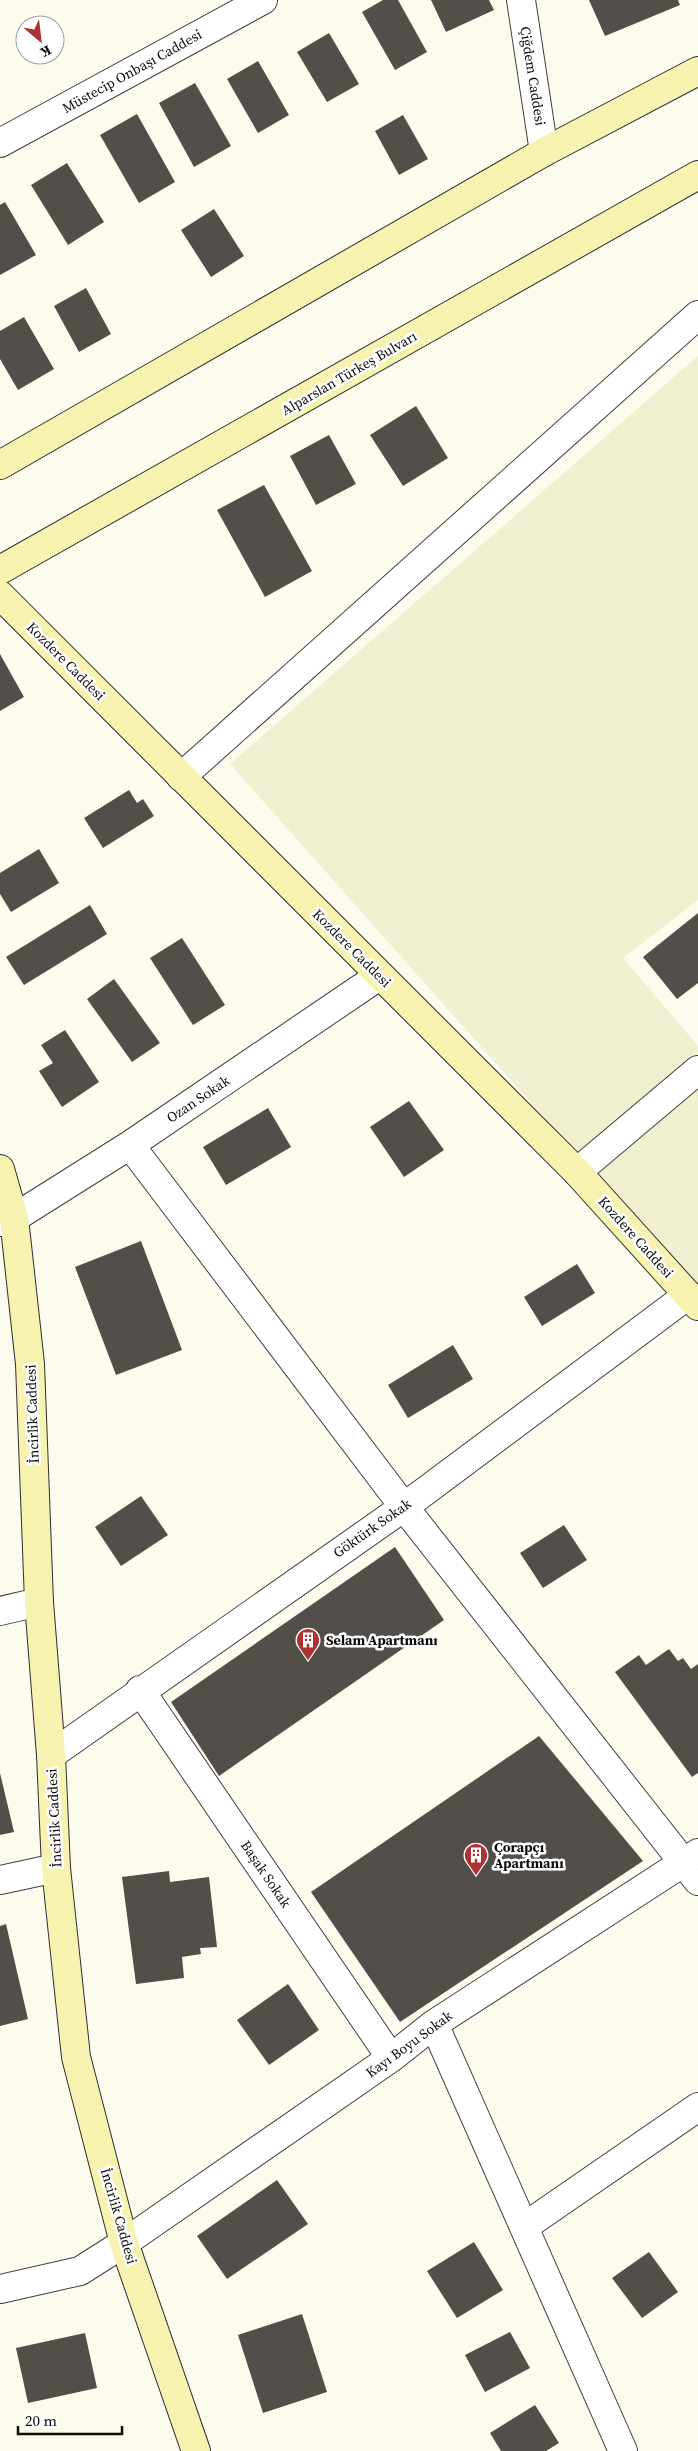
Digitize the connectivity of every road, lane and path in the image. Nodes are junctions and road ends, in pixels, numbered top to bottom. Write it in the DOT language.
graph roads {
  1 [pos="521,0"];
  2 [pos="248,4"];
  3 [pos="698,71"];
  4 [pos="0,143"];
  5 [pos="544,152"];
  6 [pos="698,175"];
  7 [pos="698,315"];
  8 [pos="0,465"];
  9 [pos="0,570"];
  10 [pos="0,595"];
  11 [pos="181,777"];
  12 [pos="379,976"];
  13 [pos="698,1070"];
  14 [pos="130,1145"];
  15 [pos="0,1169"];
  16 [pos="577,1172"];
  17 [pos="7,1220"];
  18 [pos="693,1300"];
  19 [pos="404,1507"];
  20 [pos="39,1602"];
  21 [pos="0,1611"];
  22 [pos="140,1690"];
  23 [pos="51,1755"];
  24 [pos="693,1865"];
  25 [pos="56,1868"];
  26 [pos="0,1880"];
  27 [pos="434,2024"];
  28 [pos="391,2058"];
  29 [pos="698,2107"];
  30 [pos="524,2228"];
  31 [pos="124,2242"];
  32 [pos="0,2290"];
  33 [pos="196,2451"];
  34 [pos="623,2451"];
  1 -- 5 [label="street, Çiğdem Caddesi"];
  2 -- 4 [label="street, Müstecip Onbaşı Caddesi"];
  3 -- 5 [label="street"];
  5 -- 8 [label="street"];
  6 -- 9 [label="street, Alparslan Türkeş Bulvarı"];
  7 -- 11 [label="street"];
  10 -- 11 [label="street, Kozdere Caddesi"];
  11 -- 12 [label="street, Kozdere Caddesi"];
  12 -- 14 [label="street, Ozan Sokak"];
  12 -- 16 [label="street, Kozdere Caddesi"];
  13 -- 16 [label="street"];
  14 -- 17 [label="street, Ozan Sokak"];
  14 -- 19 [label="street"];
  15 -- 17 [label="street, İncirlik Caddesi"];
  16 -- 18 [label="street, Kozdere Caddesi"];
  17 -- 20 [label="street, İncirlik Caddesi"];
  18 -- 19 [label="street, Göktürk Sokak"];
  19 -- 22 [label="street, Göktürk Sokak"];
  19 -- 24 [label="street"];
  20 -- 21 [label="street"];
  20 -- 23 [label="street, İncirlik Caddesi"];
  22 -- 23 [label="street, Göktürk Sokak"];
  22 -- 28 [label="street, Başak Sokak"];
  23 -- 25 [label="street, İncirlik Caddesi"];
  24 -- 27 [label="street, Kayı Boyu Sokak"];
  25 -- 26 [label="street"];
  25 -- 31 [label="street, İncirlik Caddesi"];
  27 -- 28 [label="street, Kayı Boyu Sokak"];
  27 -- 30 [label="street"];
  28 -- 31 [label="street, Kayı Boyu Sokak"];
  29 -- 30 [label="street"];
  30 -- 34 [label="street"];
  31 -- 32 [label="street, Kayı Boyu Sokak"];
  31 -- 33 [label="street, İncirlik Caddesi"];
}
